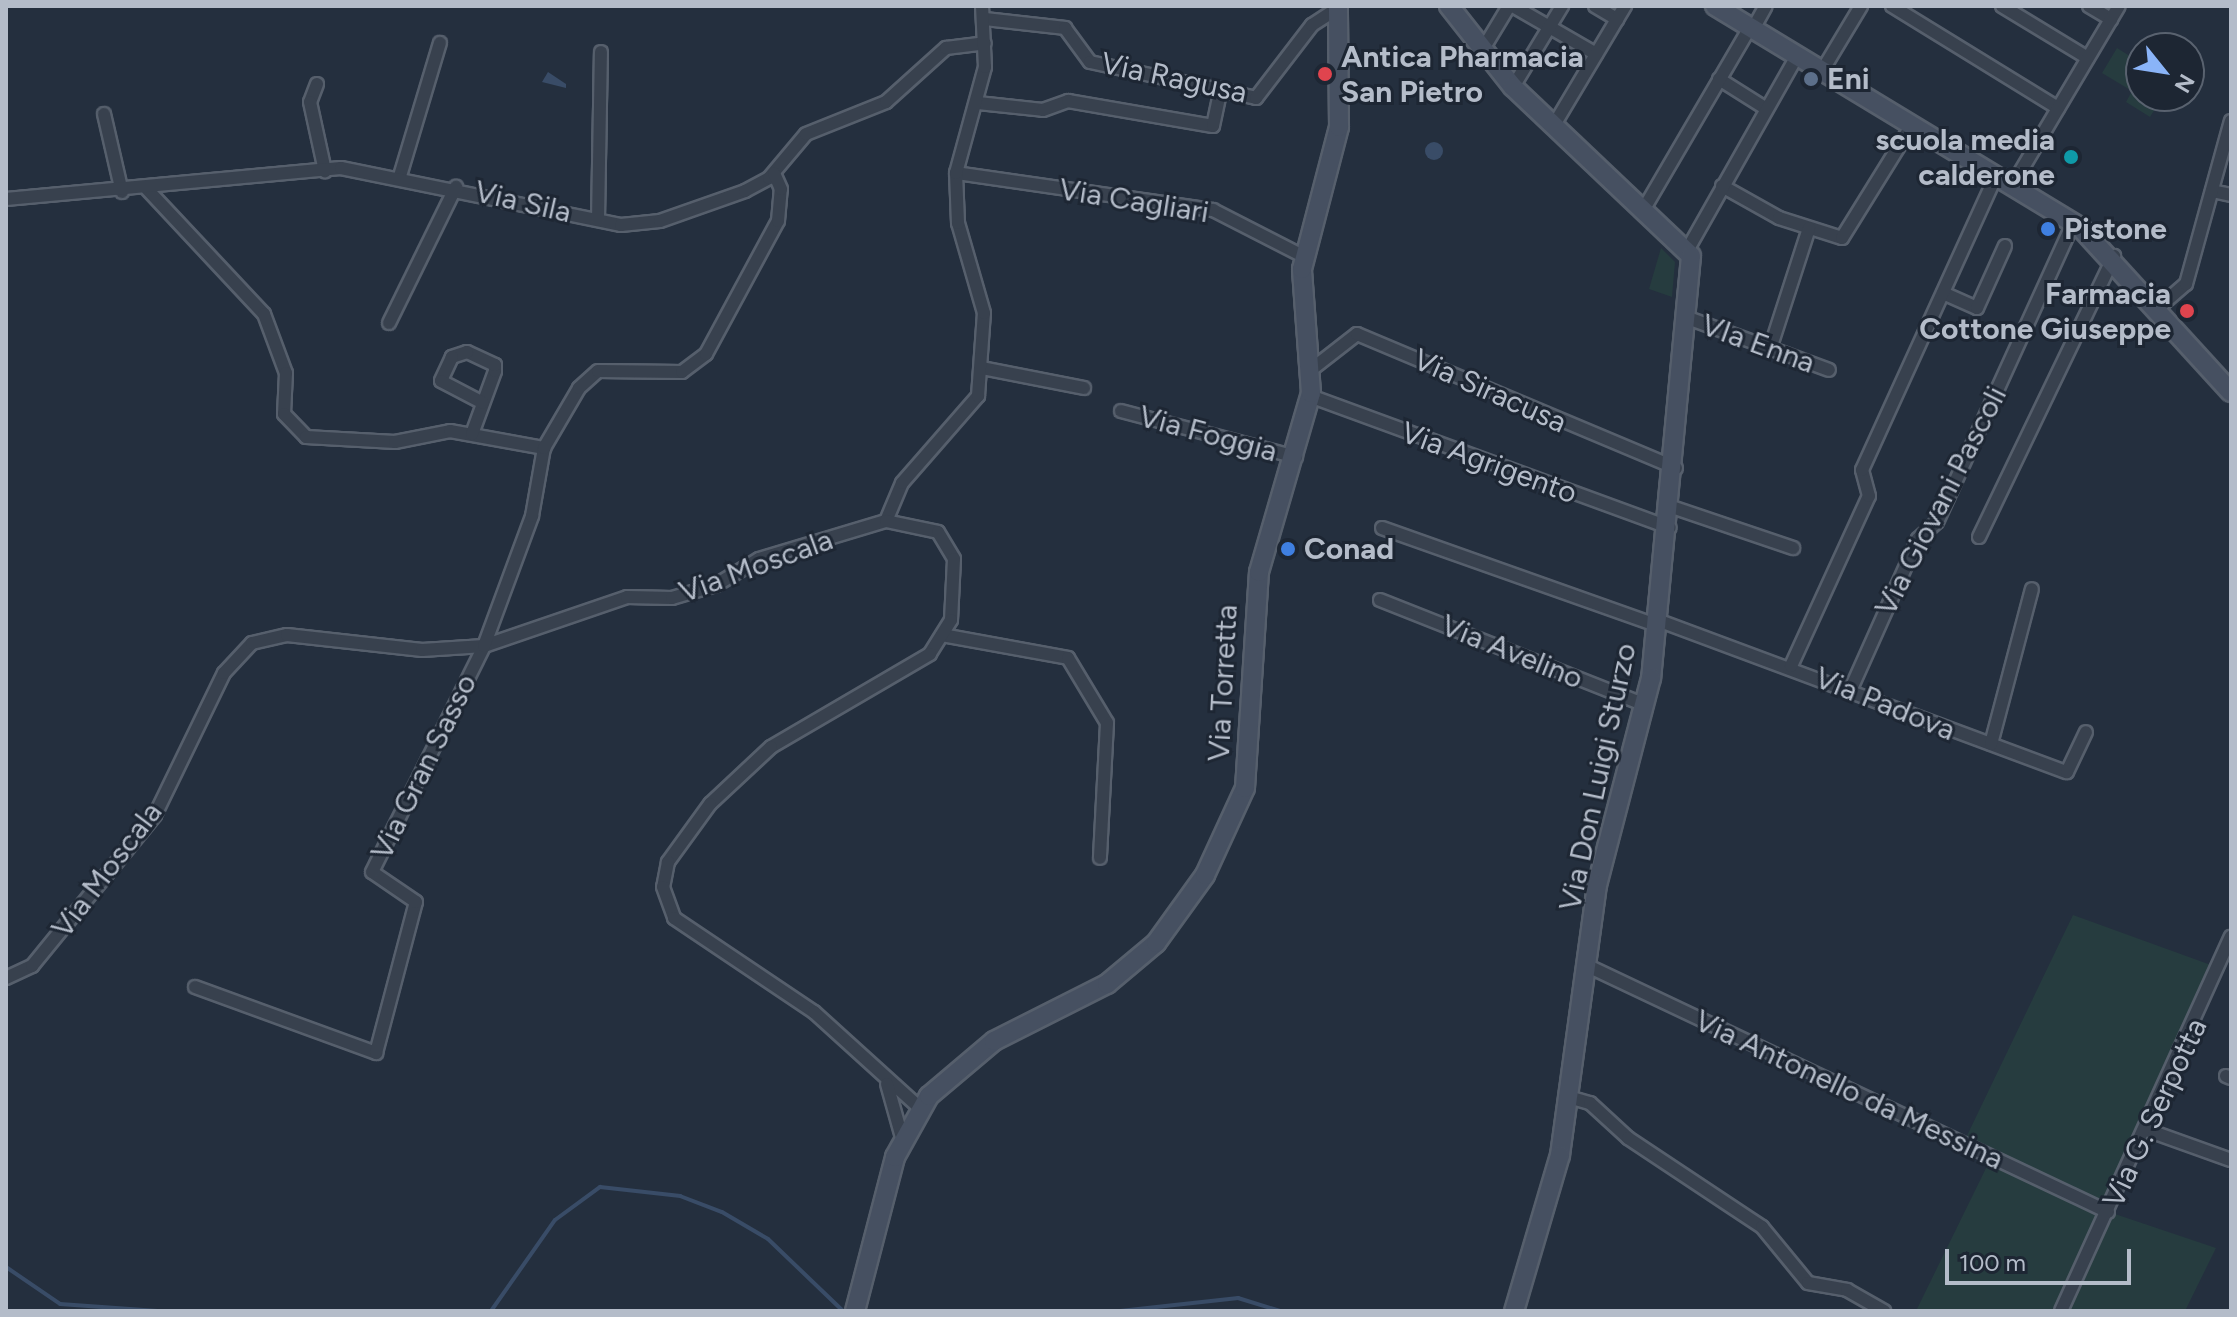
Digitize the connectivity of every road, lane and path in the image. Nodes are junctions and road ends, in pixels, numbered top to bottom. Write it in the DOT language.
graph roads {
  1 [pos="1511,6"];
  2 [pos="1562,6"];
  3 [pos="1595,6"];
  4 [pos="1625,6"];
  5 [pos="1715,6"];
  6 [pos="1766,6"];
  7 [pos="1861,6"];
  8 [pos="1892,6"];
  9 [pos="2002,6"];
  10 [pos="2089,6"];
  11 [pos="2119,6"];
  12 [pos="1338,7"];
  13 [pos="1454,8"];
  14 [pos="983,12"];
  15 [pos="1617,19"];
  16 [pos="2111,19"];
  17 [pos="1549,27"];
  18 [pos="1751,28"];
  19 [pos="440,43"];
  20 [pos="985,43"];
  21 [pos="1483,49"];
  22 [pos="601,52"];
  23 [pos="1596,54"];
  24 [pos="1797,56"];
  25 [pos="2088,58"];
  26 [pos="1822,71"];
  27 [pos="1719,79"];
  28 [pos="317,84"];
  29 [pos="1513,87"];
  30 [pos="1221,89"];
  31 [pos="978,103"];
  32 [pos="1765,108"];
  33 [pos="2058,108"];
  34 [pos="104,114"];
  35 [pos="2231,121"];
  36 [pos="1554,125"];
  37 [pos="1912,125"];
  38 [pos="325,171"];
  39 [pos="774,173"];
  40 [pos="956,173"];
  41 [pos="400,176"];
  42 [pos="2004,181"];
  43 [pos="1722,186"];
  44 [pos="456,187"];
  45 [pos="147,189"];
  46 [pos="2212,191"];
  47 [pos="122,192"];
  48 [pos="2231,195"];
  49 [pos="6,199"];
  50 [pos="1645,207"];
  51 [pos="598,220"];
  52 [pos="2073,223"];
  53 [pos="1809,228"];
  54 [pos="2005,246"];
  55 [pos="1689,247"];
  56 [pos="1303,256"];
  57 [pos="2114,256"];
  58 [pos="1943,293"];
  59 [pos="2158,308"];
  60 [pos="1688,318"];
  61 [pos="389,323"];
  62 [pos="1770,349"];
  63 [pos="982,368"];
  64 [pos="1312,369"];
  65 [pos="1829,370"];
  66 [pos="1084,388"];
  67 [pos="2231,392"];
  68 [pos="1310,396"];
  69 [pos="483,403"];
  70 [pos="1121,411"];
  71 [pos="472,434"];
  72 [pos="544,448"];
  73 [pos="1296,457"];
  74 [pos="1676,468"];
  75 [pos="1672,507"];
  76 [pos="886,521"];
  77 [pos="1382,528"];
  78 [pos="1670,528"];
  79 [pos="1979,537"];
  80 [pos="1793,548"];
  81 [pos="2032,589"];
  82 [pos="1380,600"];
  83 [pos="1660,623"];
  84 [pos="942,635"];
  85 [pos="484,646"];
  86 [pos="1791,666"];
  87 [pos="1850,691"];
  88 [pos="1645,705"];
  89 [pos="2086,732"];
  90 [pos="1991,744"];
  91 [pos="1100,858"];
  92 [pos="2231,937"];
  93 [pos="2230,958"];
  94 [pos="1590,967"];
  95 [pos="6,978"];
  96 [pos="195,987"];
  97 [pos="887,1084"];
  98 [pos="1572,1098"];
  99 [pos="921,1109"];
  100 [pos="2147,1130"];
  101 [pos="903,1141"];
  102 [pos="2231,1160"];
  103 [pos="2108,1212"];
  104 [pos="855,1311"];
  105 [pos="1514,1311"];
  106 [pos="1882,1311"];
  107 [pos="2061,1311"];
  1 -- 17 [label="street"];
  1 -- 21 [label="street"];
  2 -- 17 [label="street"];
  3 -- 15 [label="street"];
  4 -- 15 [label="street"];
  5 -- 18 [label="street"];
  6 -- 18 [label="street"];
  7 -- 26 [label="street"];
  8 -- 33 [label="street"];
  9 -- 25 [label="street"];
  10 -- 16 [label="street"];
  11 -- 16 [label="street"];
  12 -- 30 [label="street, Via Ragusa"];
  12 -- 56 [label="street, Via Torretta"];
  13 -- 21 [label="street"];
  14 -- 20 [label="street"];
  14 -- 30 [label="street, Via Ragusa"];
  15 -- 23 [label="street"];
  16 -- 25 [label="street"];
  17 -- 23 [label="street"];
  17 -- 29 [label="street"];
  18 -- 24 [label="street"];
  18 -- 27 [label="street"];
  19 -- 41 [label="street"];
  20 -- 31 [label="street"];
  20 -- 39 [label="street, Via Sila"];
  21 -- 29 [label="street"];
  22 -- 51 [label="street"];
  23 -- 36 [label="street"];
  24 -- 26 [label="street"];
  24 -- 32 [label="street"];
  25 -- 33 [label="street"];
  26 -- 37 [label="street"];
  27 -- 32 [label="street"];
  27 -- 50 [label="street"];
  28 -- 38 [label="street"];
  29 -- 36 [label="street"];
  30 -- 31 [label="street"];
  31 -- 40 [label="street"];
  32 -- 43 [label="street"];
  33 -- 42 [label="street"];
  34 -- 47 [label="street"];
  35 -- 46 [label="street"];
  36 -- 50 [label="street"];
  37 -- 42 [label="street"];
  37 -- 53 [label="street"];
  38 -- 41 [label="street, Via Sila"];
  38 -- 45 [label="street, Via Sila"];
  39 -- 51 [label="street, Via Sila"];
  39 -- 72 [label="street"];
  40 -- 56 [label="street, Via Cagliari"];
  40 -- 63 [label="street"];
  41 -- 44 [label="street, Via Sila"];
  42 -- 52 [label="street"];
  42 -- 58 [label="street"];
  43 -- 53 [label="street"];
  43 -- 55 [label="street"];
  44 -- 51 [label="street, Via Sila"];
  44 -- 61 [label="street"];
  45 -- 47 [label="street, Via Sila"];
  45 -- 71 [label="street"];
  46 -- 48 [label="street"];
  46 -- 59 [label="street"];
  47 -- 49 [label="street, Via Sila"];
  50 -- 55 [label="street"];
  52 -- 57 [label="street"];
  52 -- 87 [label="street, Via Giovani Pascoli"];
  53 -- 62 [label="street"];
  54 -- 58 [label="street"];
  55 -- 60 [label="street, Via Don Luigi Sturzo"];
  56 -- 64 [label="street, Via Torretta"];
  57 -- 59 [label="street"];
  57 -- 79 [label="street"];
  58 -- 86 [label="street"];
  59 -- 67 [label="street"];
  60 -- 62 [label="street, VIa Enna"];
  60 -- 74 [label="street, Via Don Luigi Sturzo"];
  62 -- 65 [label="street, VIa Enna"];
  63 -- 66 [label="street"];
  63 -- 76 [label="street"];
  64 -- 68 [label="street, Via Torretta"];
  64 -- 74 [label="street, Via Siracusa"];
  68 -- 73 [label="street, Via Torretta"];
  68 -- 78 [label="street, Via Agrigento"];
  69 -- 69 [label="street"];
  69 -- 71 [label="street"];
  70 -- 73 [label="street, Via Foggia"];
  71 -- 72 [label="street"];
  72 -- 85 [label="street"];
  73 -- 99 [label="street, Via Torretta"];
  74 -- 75 [label="street, Via Don Luigi Sturzo"];
  75 -- 78 [label="street, Via Don Luigi Sturzo"];
  75 -- 80 [label="street"];
  76 -- 84 [label="street, Via Moscala"];
  76 -- 85 [label="street, Via Moscala"];
  77 -- 83 [label="street, Via Padova"];
  78 -- 83 [label="street, Via Don Luigi Sturzo"];
  81 -- 90 [label="street"];
  82 -- 88 [label="street, Via Avelino"];
  83 -- 86 [label="street, Via Padova"];
  83 -- 88 [label="street, Via Don Luigi Sturzo"];
  84 -- 91 [label="street"];
  84 -- 97 [label="street, Via Moscala"];
  85 -- 95 [label="street, Via Moscala"];
  85 -- 96 [label="street, Via Gran Sasso"];
  86 -- 87 [label="street, Via Padova"];
  87 -- 90 [label="street, Via Padova"];
  88 -- 94 [label="street, Via Don Luigi Sturzo"];
  89 -- 90 [label="street, Via Padova"];
  92 -- 93 [label="street, Via G. Serpotta"];
  93 -- 100 [label="street, Via G. Serpotta"];
  94 -- 98 [label="street, Via Don Luigi Sturzo"];
  94 -- 103 [label="street, Via Antonello da Messina"];
  97 -- 99 [label="street, Via Moscala"];
  97 -- 101 [label="street"];
  98 -- 105 [label="street, Via Don Luigi Sturzo"];
  98 -- 106 [label="street"];
  99 -- 101 [label="street, Via Torretta"];
  100 -- 102 [label="street"];
  100 -- 103 [label="street, Via G. Serpotta"];
  101 -- 104 [label="street, Via Torretta"];
  103 -- 107 [label="street, Via G. Serpotta"];
}
